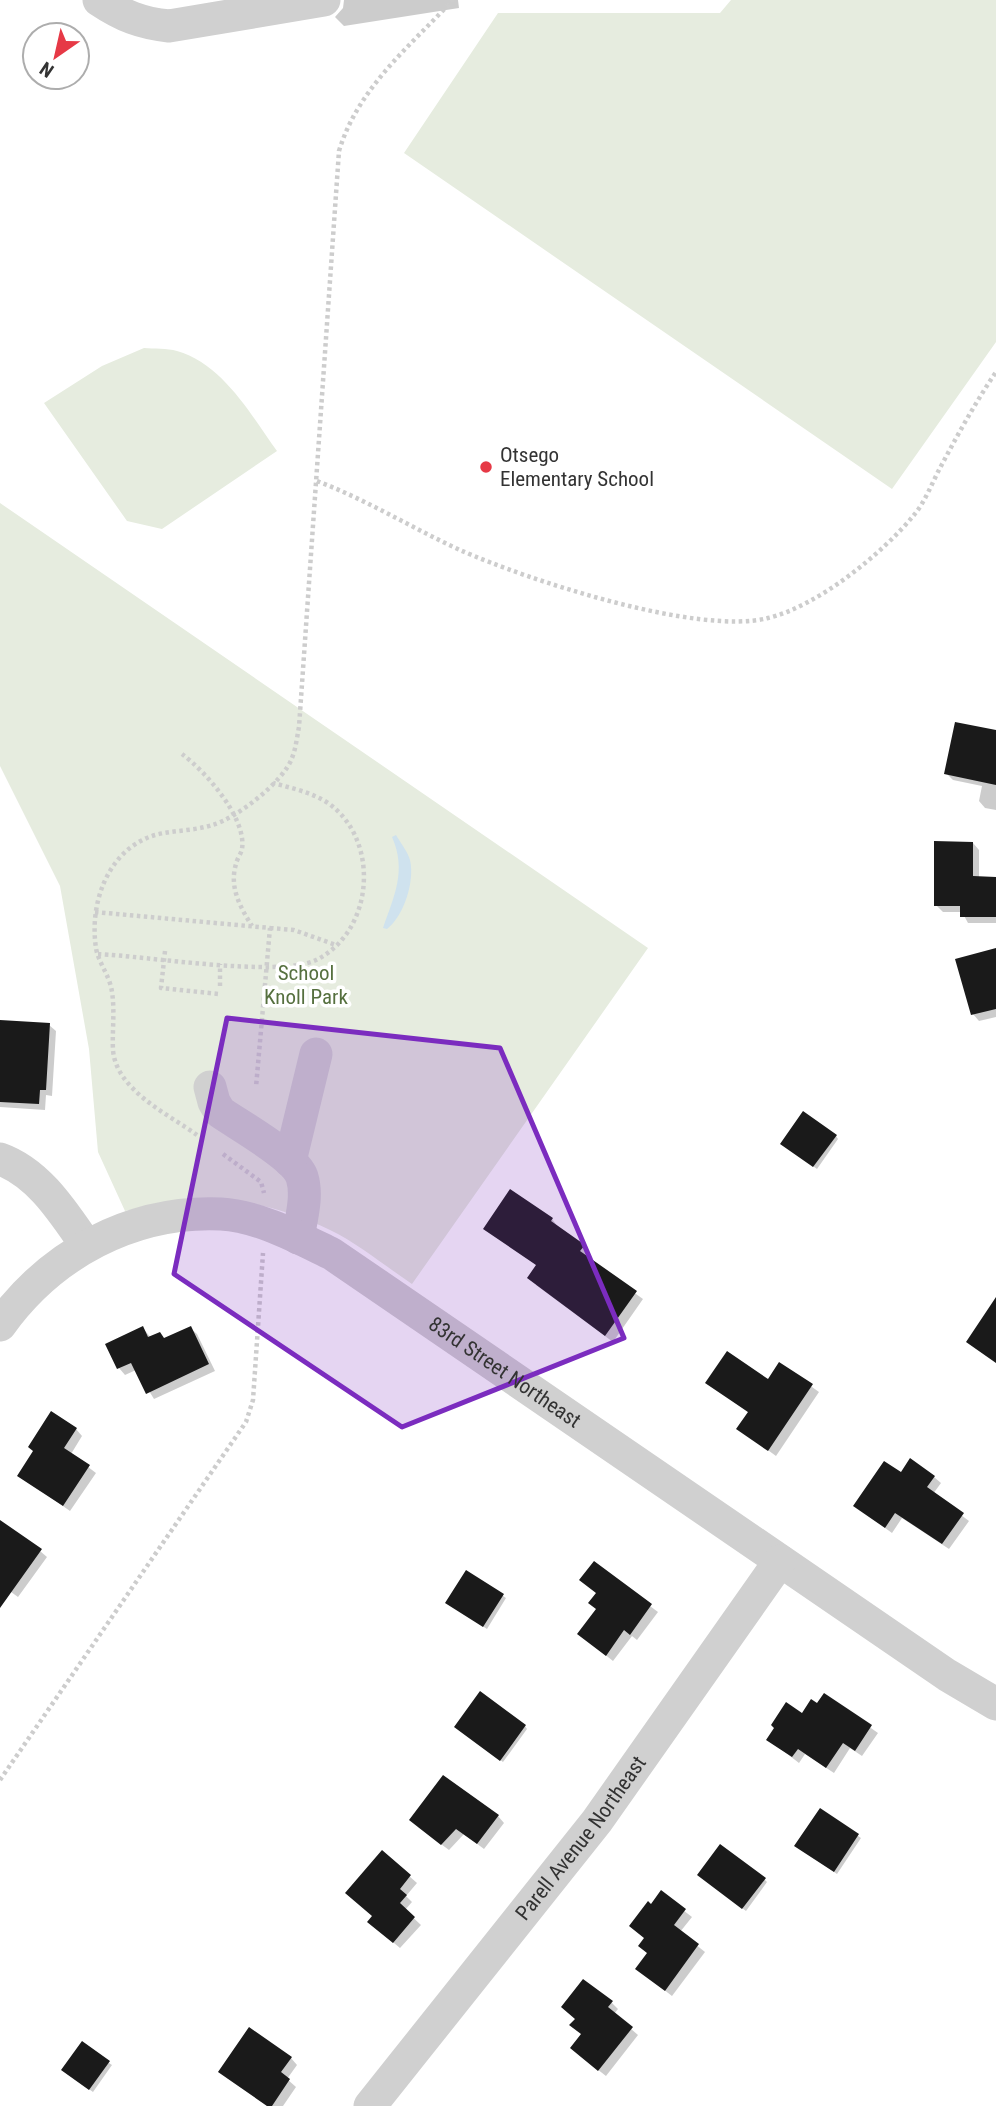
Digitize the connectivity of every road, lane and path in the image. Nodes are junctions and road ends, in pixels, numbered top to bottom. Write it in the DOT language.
graph roads {
  1 [pos="99,0"];
  2 [pos="324,0"];
  3 [pos="453,1"];
  4 [pos="996,372"];
  5 [pos="317,481"];
  6 [pos="182,754"];
  7 [pos="273,783"];
  8 [pos="233,817"];
  9 [pos="95,912"];
  10 [pos="252,926"];
  11 [pos="270,928"];
  12 [pos="336,945"];
  13 [pos="165,951"];
  14 [pos="98,954"];
  15 [pos="164,959"];
  16 [pos="220,964"];
  17 [pos="266,967"];
  18 [pos="220,986"];
  19 [pos="219,994"];
  20 [pos="316,1054"];
  21 [pos="210,1087"];
  22 [pos="256,1087"];
  23 [pos="201,1138"];
  24 [pos="212,1146"];
  25 [pos="0,1159"];
  26 [pos="290,1161"];
  27 [pos="264,1225"];
  28 [pos="298,1237"];
  29 [pos="86,1245"];
  30 [pos="0,1325"];
  31 [pos="780,1560"];
  32 [pos="996,1704"];
  33 [pos="0,1780"];
  34 [pos="370,2106"];
  1 -- 2 [label="street"];
  3 -- 5 [label="path"];
  4 -- 5 [label="path"];
  5 -- 7 [label="path"];
  6 -- 8 [label="path"];
  7 -- 8 [label="path"];
  7 -- 12 [label="path"];
  8 -- 9 [label="path"];
  8 -- 10 [label="path"];
  9 -- 10 [label="path"];
  9 -- 14 [label="path"];
  10 -- 11 [label="path"];
  11 -- 12 [label="path"];
  11 -- 17 [label="path"];
  12 -- 17 [label="path"];
  13 -- 15 [label="path"];
  14 -- 15 [label="path"];
  14 -- 23 [label="path"];
  15 -- 16 [label="path"];
  15 -- 19 [label="path"];
  16 -- 17 [label="path"];
  16 -- 18 [label="path"];
  17 -- 22 [label="path"];
  20 -- 26 [label="street"];
  21 -- 26 [label="street"];
  24 -- 27 [label="path"];
  25 -- 29 [label="street"];
  26 -- 28 [label="street"];
  27 -- 28 [label="street, 83rd Street Northeast"];
  27 -- 29 [label="street, 83rd Street Northeast"];
  27 -- 33 [label="path"];
  28 -- 31 [label="street, 83rd Street Northeast"];
  29 -- 30 [label="street, 83rd Street Northeast"];
  31 -- 32 [label="street, 83rd Street Northeast"];
  31 -- 34 [label="street, Parell Avenue Northeast"];
}
